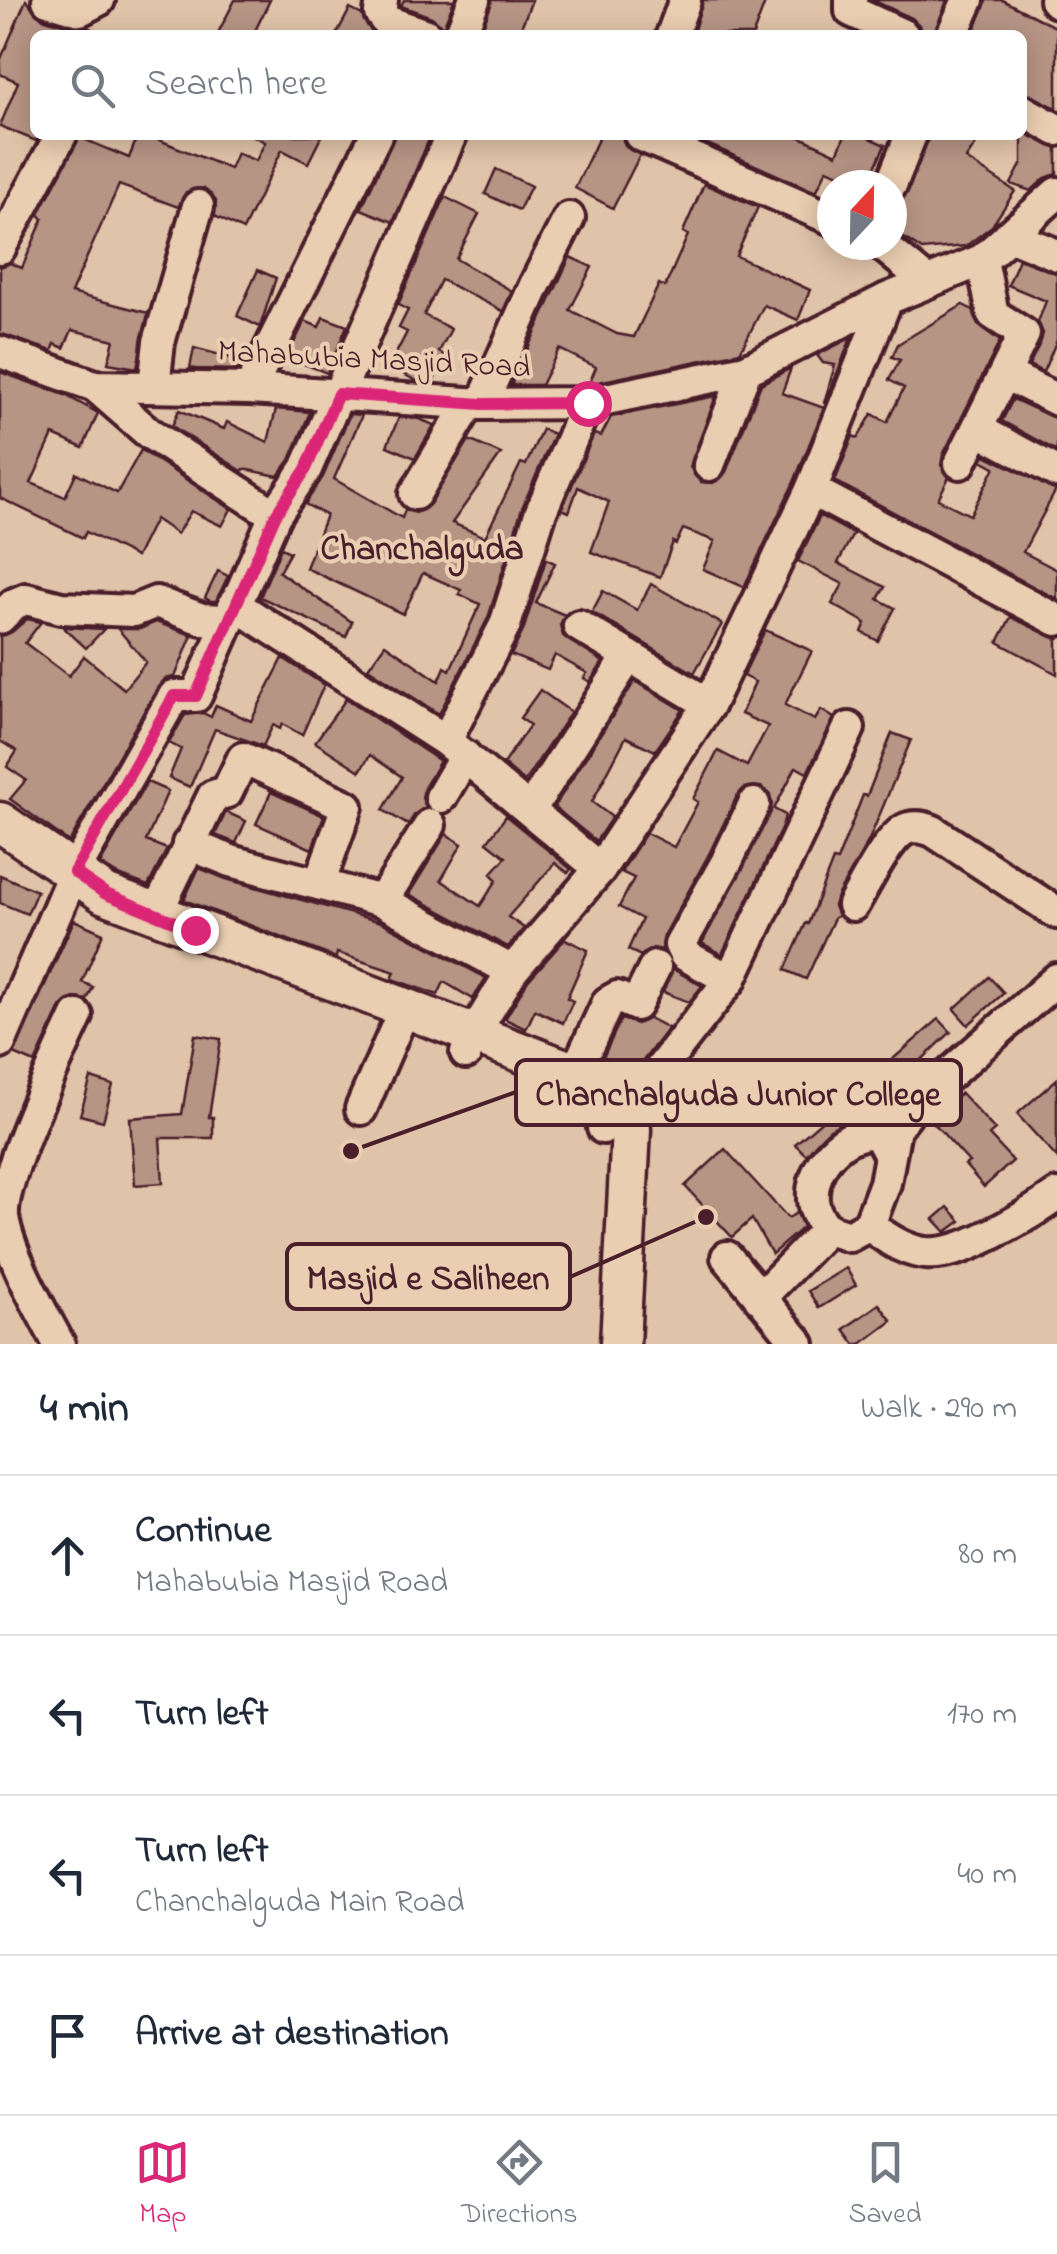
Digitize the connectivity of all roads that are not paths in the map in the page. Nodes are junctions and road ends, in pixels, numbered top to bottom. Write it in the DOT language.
graph roads {
  1 [pos="48,0"];
  2 [pos="99,0"];
  3 [pos="382,0"];
  4 [pos="474,0"];
  5 [pos="684,0"];
  6 [pos="851,0"];
  7 [pos="968,0"];
  8 [pos="412,30"];
  9 [pos="462,30"];
  10 [pos="674,30"];
  11 [pos="892,30"];
  12 [pos="954,30"];
  13 [pos="1027,113"];
  14 [pos="1057,130"];
  15 [pos="58,140"];
  16 [pos="374,140"];
  17 [pos="449,140"];
  18 [pos="651,140"];
  19 [pos="902,140"];
  20 [pos="895,170"];
  21 [pos="1057,193"];
  22 [pos="198,206"];
  23 [pos="817,212"];
  24 [pos="569,218"];
  25 [pos="1008,235"];
  26 [pos="0,248"];
  27 [pos="1057,255"];
  28 [pos="900,260"];
  29 [pos="982,260"];
  30 [pos="927,282"];
  31 [pos="887,299"];
  32 [pos="0,352"];
  33 [pos="746,370"];
  34 [pos="1005,374"];
  35 [pos="95,386"];
  36 [pos="154,386"];
  37 [pos="250,389"];
  38 [pos="338,394"];
  39 [pos="1057,400"];
  40 [pos="588,403"];
  41 [pos="475,404"];
  42 [pos="977,429"];
  43 [pos="960,463"];
  44 [pos="709,466"];
  45 [pos="1057,472"];
  46 [pos="811,490"];
  47 [pos="416,494"];
  48 [pos="275,516"];
  49 [pos="230,612"];
  50 [pos="0,618"];
  51 [pos="1057,620"];
  52 [pos="579,626"];
  53 [pos="629,656"];
  54 [pos="709,704"];
  55 [pos="848,728"];
  56 [pos="456,748"];
  57 [pos="754,804"];
  58 [pos="530,810"];
  59 [pos="0,822"];
  60 [pos="188,844"];
  61 [pos="0,846"];
  62 [pos="600,869"];
  63 [pos="71,881"];
  64 [pos="319,884"];
  65 [pos="382,901"];
  66 [pos="854,906"];
  67 [pos="1057,913"];
  68 [pos="156,914"];
  69 [pos="655,967"];
  70 [pos="512,971"];
  71 [pos="1057,979"];
  72 [pos="730,980"];
  73 [pos="77,1016"];
  74 [pos="396,1026"];
  75 [pos="470,1042"];
  76 [pos="0,1043"];
  77 [pos="566,1080"];
  78 [pos="362,1109"];
  79 [pos="614,1121"];
  80 [pos="888,1152"];
  81 [pos="3,1184"];
  82 [pos="1057,1196"];
  83 [pos="870,1225"];
  84 [pos="827,1229"];
  85 [pos="727,1258"];
  86 [pos="760,1298"];
  87 [pos="59,1344"];
  88 [pos="596,1344"];
  89 [pos="620,1344"];
  90 [pos="799,1344"];
  1 -- 2 [label="street"];
  3 -- 8 [label="street"];
  4 -- 9 [label="street"];
  5 -- 10 [label="street"];
  6 -- 11 [label="street"];
  7 -- 12 [label="street"];
  13 -- 14 [label="street"];
  15 -- 26 [label="street"];
  16 -- 37 [label="street"];
  17 -- 38 [label="street"];
  18 -- 23 [label="street"];
  19 -- 20 [label="street"];
  21 -- 25 [label="street, Mahabubia Masjid Road"];
  22 -- 36 [label="street"];
  24 -- 41 [label="street"];
  25 -- 27 [label="street"];
  25 -- 29 [label="street, Mahabubia Masjid Road"];
  28 -- 30 [label="street"];
  29 -- 30 [label="street, Mahabubia Masjid Road"];
  29 -- 34 [label="street"];
  30 -- 31 [label="street, Mahabubia Masjid Road"];
  31 -- 33 [label="street, Mahabubia Masjid Road"];
  31 -- 46 [label="street"];
  32 -- 35 [label="street, Mahabubia Masjid Road"];
  33 -- 40 [label="street, Mahabubia Masjid Road"];
  33 -- 44 [label="street"];
  34 -- 39 [label="street"];
  34 -- 42 [label="street"];
  35 -- 36 [label="street, Mahabubia Masjid Road"];
  35 -- 48 [label="street"];
  36 -- 37 [label="street, Mahabubia Masjid Road"];
  37 -- 38 [label="street, Mahabubia Masjid Road"];
  38 -- 41 [label="street, Mahabubia Masjid Road"];
  38 -- 48 [label="street"];
  40 -- 41 [label="street, Mahabubia Masjid Road"];
  40 -- 56 [label="street"];
  41 -- 47 [label="street"];
  42 -- 43 [label="street"];
  42 -- 45 [label="street"];
  46 -- 51 [label="street"];
  46 -- 54 [label="street"];
  48 -- 49 [label="street"];
  49 -- 50 [label="street"];
  49 -- 56 [label="street"];
  49 -- 63 [label="street"];
  52 -- 53 [label="street"];
  53 -- 54 [label="street"];
  53 -- 58 [label="street"];
  54 -- 62 [label="street"];
  55 -- 72 [label="street"];
  56 -- 58 [label="street"];
  56 -- 65 [label="street"];
  57 -- 72 [label="street"];
  58 -- 62 [label="street"];
  59 -- 63 [label="main road"];
  60 -- 64 [label="street"];
  60 -- 64 [label="street"];
  60 -- 68 [label="street"];
  61 -- 63 [label="main road"];
  62 -- 70 [label="street"];
  63 -- 68 [label="main road"];
  63 -- 74 [label="main road"];
  63 -- 76 [label="street"];
  64 -- 65 [label="street"];
  65 -- 70 [label="street"];
  66 -- 67 [label="street"];
  68 -- 75 [label="main road"];
  69 -- 77 [label="street"];
  70 -- 75 [label="street"];
  71 -- 80 [label="street"];
  72 -- 79 [label="street"];
  73 -- 81 [label="street"];
  74 -- 75 [label="main road"];
  74 -- 78 [label="street"];
  75 -- 77 [label="main road"];
  77 -- 79 [label="main road"];
  79 -- 88 [label="main road"];
  79 -- 89 [label="main road"];
  80 -- 83 [label="street"];
  80 -- 84 [label="street"];
  81 -- 87 [label="street"];
  82 -- 83 [label="street"];
  83 -- 84 [label="street"];
  84 -- 86 [label="street"];
  85 -- 86 [label="street"];
  86 -- 90 [label="street"];
}
